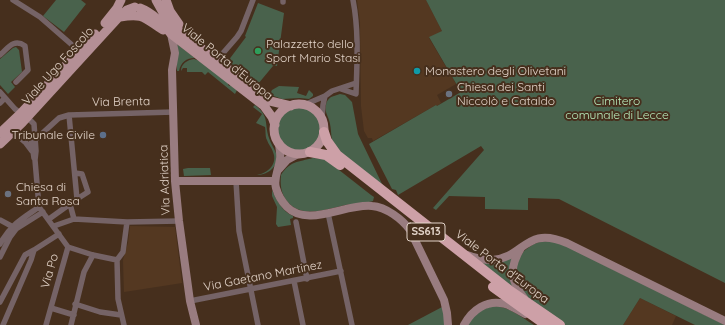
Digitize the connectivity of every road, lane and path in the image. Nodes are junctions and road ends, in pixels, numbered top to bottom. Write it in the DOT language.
graph roads {
  1 [pos="13,0"];
  2 [pos="116,0"];
  3 [pos="122,0"];
  4 [pos="125,0"];
  5 [pos="155,0"];
  6 [pos="166,0"];
  7 [pos="253,0"];
  8 [pos="353,0"];
  9 [pos="138,8"];
  10 [pos="119,17"];
  11 [pos="106,22"];
  12 [pos="171,34"];
  13 [pos="195,44"];
  14 [pos="79,50"];
  15 [pos="0,55"];
  16 [pos="217,60"];
  17 [pos="16,82"];
  18 [pos="356,83"];
  19 [pos="341,89"];
  20 [pos="0,92"];
  21 [pos="325,96"];
  22 [pos="5,98"];
  23 [pos="0,103"];
  24 [pos="304,105"];
  25 [pos="291,106"];
  26 [pos="174,112"];
  27 [pos="23,115"];
  28 [pos="69,115"];
  29 [pos="322,118"];
  30 [pos="275,126"];
  31 [pos="13,132"];
  32 [pos="324,132"];
  33 [pos="0,133"];
  34 [pos="35,140"];
  35 [pos="279,143"];
  36 [pos="0,144"];
  37 [pos="32,152"];
  38 [pos="310,152"];
  39 [pos="298,154"];
  40 [pos="35,160"];
  41 [pos="278,170"];
  42 [pos="75,173"];
  43 [pos="175,181"];
  44 [pos="236,181"];
  45 [pos="275,181"];
  46 [pos="77,199"];
  47 [pos="70,204"];
  48 [pos="41,209"];
  49 [pos="328,213"];
  50 [pos="49,219"];
  51 [pos="74,219"];
  52 [pos="0,220"];
  53 [pos="179,221"];
  54 [pos="127,222"];
  55 [pos="296,222"];
  56 [pos="54,226"];
  57 [pos="14,227"];
  58 [pos="59,234"];
  59 [pos="5,235"];
  60 [pos="0,244"];
  61 [pos="68,247"];
  62 [pos="521,248"];
  63 [pos="34,250"];
  64 [pos="463,254"];
  65 [pos="93,255"];
  66 [pos="0,257"];
  67 [pos="116,260"];
  68 [pos="341,271"];
  69 [pos="307,279"];
  70 [pos="294,282"];
  71 [pos="251,290"];
  72 [pos="190,301"];
  73 [pos="0,302"];
  74 [pos="75,304"];
  75 [pos="531,306"];
  76 [pos="51,308"];
  77 [pos="121,314"];
  78 [pos="74,315"];
  79 [pos="725,321"];
  80 [pos="542,322"];
  81 [pos="3,325"];
  82 [pos="46,325"];
  83 [pos="71,325"];
  84 [pos="124,325"];
  85 [pos="196,325"];
  86 [pos="258,325"];
  87 [pos="303,325"];
  88 [pos="351,325"];
  89 [pos="448,325"];
  90 [pos="464,325"];
  91 [pos="560,325"];
  1 -- 14 [label="street"];
  2 -- 11 [label="street"];
  3 -- 11 [label="main road, Viale Ugo Foscolo"];
  4 -- 9 [label="main road, Viale Porta d'Europa"];
  5 -- 9 [label="main road, Viale Ugo Foscolo"];
  5 -- 13 [label="main road, Viale Porta d'Europa"];
  6 -- 13 [label="main road"];
  7 -- 16 [label="street"];
  8 -- 18 [label="street"];
  9 -- 10 [label="main road, Viale Ugo Foscolo"];
  9 -- 12 [label="main road, Viale Porta d'Europa"];
  10 -- 12 [label="main road"];
  10 -- 27 [label="main road, Viale Ugo Foscolo"];
  11 -- 14 [label="main road, Viale Ugo Foscolo"];
  12 -- 26 [label="street, Via Adriatica"];
  12 -- 30 [label="main road, Viale Porta d'Europa"];
  13 -- 16 [label="main road, Viale Porta d'Europa"];
  14 -- 27 [label="main road, Viale Ugo Foscolo"];
  15 -- 17 [label="street"];
  16 -- 25 [label="main road, Viale Porta d'Europa"];
  18 -- 19 [label="street"];
  18 -- 19 [label="street"];
  19 -- 21 [label="street"];
  20 -- 22 [label="street"];
  21 -- 24 [label="street"];
  21 -- 29 [label="street"];
  22 -- 23 [label="street"];
  22 -- 27 [label="street"];
  24 -- 25 [label="main road, Viale Porta d'Europa"];
  24 -- 29 [label="main road"];
  25 -- 30 [label="main road, Viale Porta d'Europa"];
  26 -- 28 [label="street, Via Brenta"];
  26 -- 43 [label="street, Via Adriatica"];
  27 -- 31 [label="main road, Viale Ugo Foscolo"];
  27 -- 33 [label="main road, Viale Ugo Foscolo"];
  27 -- 34 [label="street"];
  27 -- 37 [label="street"];
  28 -- 34 [label="street"];
  28 -- 42 [label="street"];
  29 -- 32 [label="main road, Viale Porta d'Europa"];
  30 -- 35 [label="main road, Viale Porta d'Europa"];
  31 -- 36 [label="main road, Viale Ugo Foscolo"];
  31 -- 37 [label="street"];
  32 -- 38 [label="main road"];
  32 -- 64 [label="highway, Viale Porta d'Europa / SS613"];
  34 -- 40 [label="street"];
  35 -- 39 [label="main road"];
  35 -- 41 [label="street"];
  37 -- 40 [label="street"];
  38 -- 39 [label="main road, Viale Porta d'Europa"];
  38 -- 80 [label="highway, Viale Porta d'Europa / SS613"];
  39 -- 41 [label="street"];
  40 -- 48 [label="street"];
  41 -- 45 [label="street"];
  42 -- 46 [label="street"];
  42 -- 46 [label="street"];
  43 -- 44 [label="street"];
  43 -- 53 [label="street, Via Adriatica"];
  44 -- 45 [label="street"];
  44 -- 71 [label="street"];
  45 -- 49 [label="street"];
  46 -- 47 [label="street"];
  47 -- 50 [label="street"];
  47 -- 51 [label="street"];
  48 -- 50 [label="street, Via Po"];
  48 -- 57 [label="street"];
  49 -- 68 [label="street"];
  49 -- 89 [label="street"];
  50 -- 56 [label="street, Via Po"];
  51 -- 54 [label="street"];
  51 -- 56 [label="street"];
  52 -- 57 [label="street"];
  53 -- 54 [label="street"];
  53 -- 72 [label="street, Via Adriatica"];
  54 -- 67 [label="street"];
  55 -- 69 [label="street"];
  56 -- 58 [label="street, Via Po"];
  57 -- 59 [label="street"];
  58 -- 61 [label="street, Via Po"];
  58 -- 63 [label="street"];
  59 -- 60 [label="street"];
  59 -- 66 [label="street"];
  61 -- 65 [label="street"];
  61 -- 76 [label="street, Via Po"];
  62 -- 64 [label="street"];
  62 -- 75 [label="street"];
  62 -- 79 [label="street"];
  63 -- 73 [label="street"];
  63 -- 81 [label="street"];
  64 -- 75 [label="highway, Viale Porta d'Europa"];
  65 -- 67 [label="street"];
  65 -- 74 [label="street"];
  67 -- 77 [label="street"];
  68 -- 69 [label="street, Via Gaetano Martinez"];
  68 -- 88 [label="street"];
  69 -- 70 [label="street, Via Gaetano Martinez"];
  70 -- 71 [label="street, Via Gaetano Martinez"];
  70 -- 87 [label="street"];
  71 -- 72 [label="street, Via Gaetano Martinez"];
  71 -- 86 [label="street"];
  72 -- 85 [label="street, Via Adriatica"];
  74 -- 77 [label="street"];
  74 -- 78 [label="street"];
  75 -- 91 [label="highway, Viale Porta d'Europa"];
  76 -- 78 [label="street"];
  76 -- 82 [label="street, Via Po"];
  77 -- 84 [label="street"];
  78 -- 83 [label="street"];
  80 -- 90 [label="street"];
}
